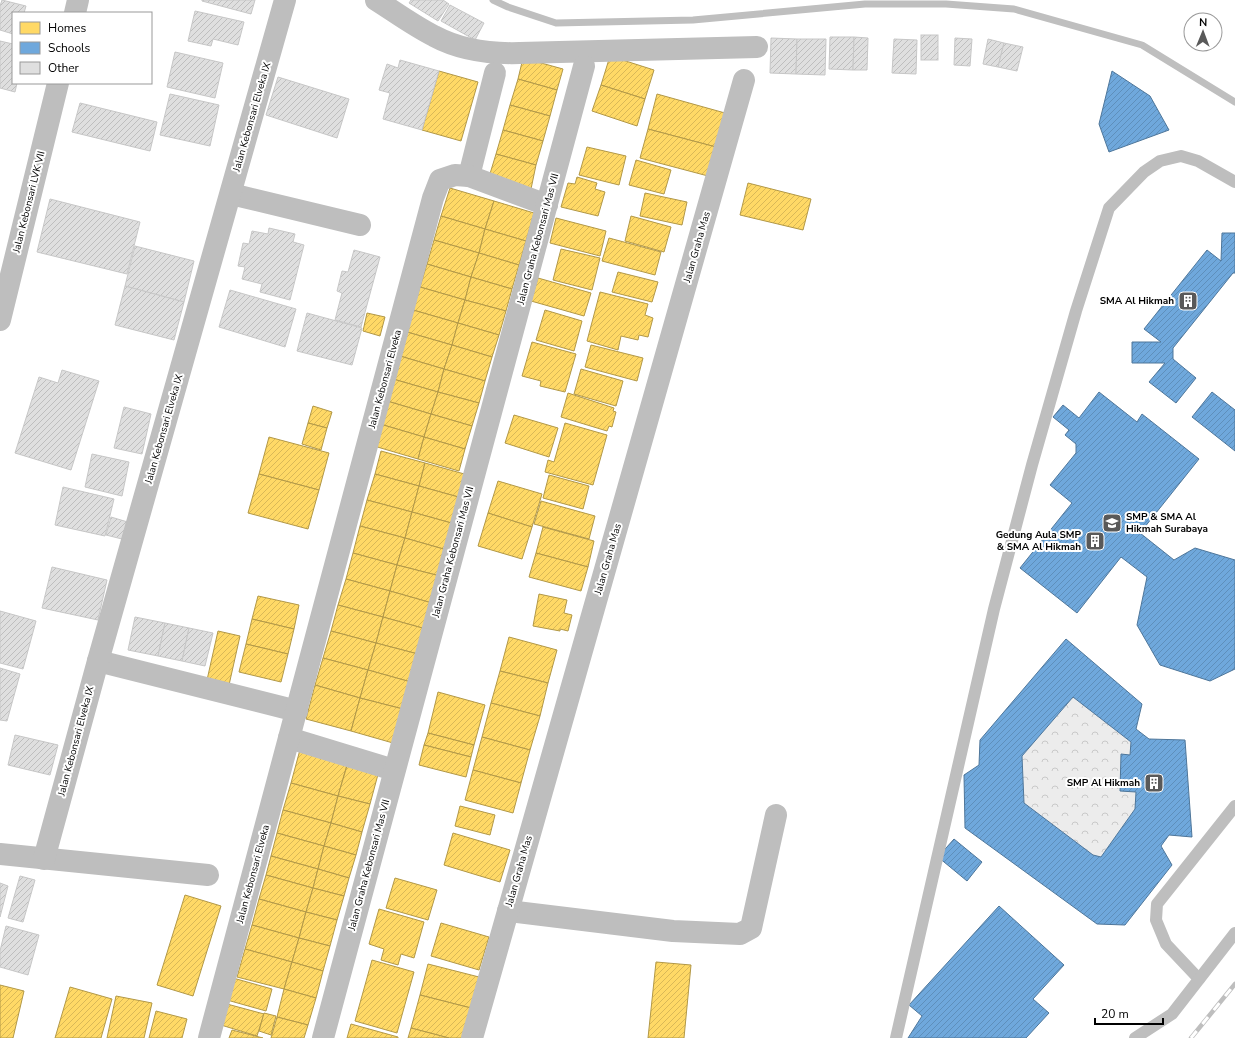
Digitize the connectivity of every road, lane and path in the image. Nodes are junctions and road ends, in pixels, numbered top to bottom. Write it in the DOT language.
graph roads {
  1 [pos="78,0"];
  2 [pos="285,0"];
  3 [pos="376,0"];
  4 [pos="75,12"];
  5 [pos="757,47"];
  6 [pos="584,66"];
  7 [pos="495,74"];
  8 [pos="744,80"];
  9 [pos="58,84"];
  10 [pos="469,176"];
  11 [pos="1235,182"];
  12 [pos="231,194"];
  13 [pos="547,205"];
  14 [pos="360,226"];
  15 [pos="0,320"];
  16 [pos="98,661"];
  17 [pos="297,711"];
  18 [pos="289,738"];
  19 [pos="394,770"];
  20 [pos="1235,806"];
  21 [pos="776,815"];
  22 [pos="0,854"];
  23 [pos="44,859"];
  24 [pos="208,875"];
  25 [pos="508,911"];
  26 [pos="1235,933"];
  27 [pos="1199,979"];
  28 [pos="209,1038"];
  29 [pos="322,1038"];
  30 [pos="472,1038"];
  31 [pos="896,1038"];
  32 [pos="1135,1038"];
  1 -- 4 [label="street"];
  2 -- 12 [label="street, Jalan Kebonsari Elveka IX"];
  3 -- 5 [label="street"];
  6 -- 13 [label="street, Jalan Graha Kebonsari Mas VII"];
  7 -- 10 [label="street"];
  8 -- 25 [label="street, Jalan Graha Mas"];
  9 -- 15 [label="street, Jalan Kebonsari LVK VII"];
  10 -- 13 [label="street"];
  10 -- 17 [label="street, Jalan Kebonsari Elveka"];
  11 -- 31 [label="lane"];
  12 -- 14 [label="street"];
  12 -- 16 [label="street, Jalan Kebonsari Elveka IX"];
  13 -- 19 [label="street, Jalan Graha Kebonsari Mas VII"];
  16 -- 17 [label="street"];
  16 -- 23 [label="street, Jalan Kebonsari Elveka IX"];
  17 -- 18 [label="street, Jalan Kebonsari Elveka"];
  18 -- 19 [label="street"];
  18 -- 28 [label="street, Jalan Kebonsari Elveka"];
  19 -- 29 [label="street, Jalan Graha Kebonsari Mas VII"];
  20 -- 27 [label="lane"];
  21 -- 25 [label="street"];
  22 -- 23 [label="street"];
  23 -- 24 [label="street"];
  25 -- 30 [label="street, Jalan Graha Mas"];
  26 -- 27 [label="lane"];
  27 -- 32 [label="lane"];
}
